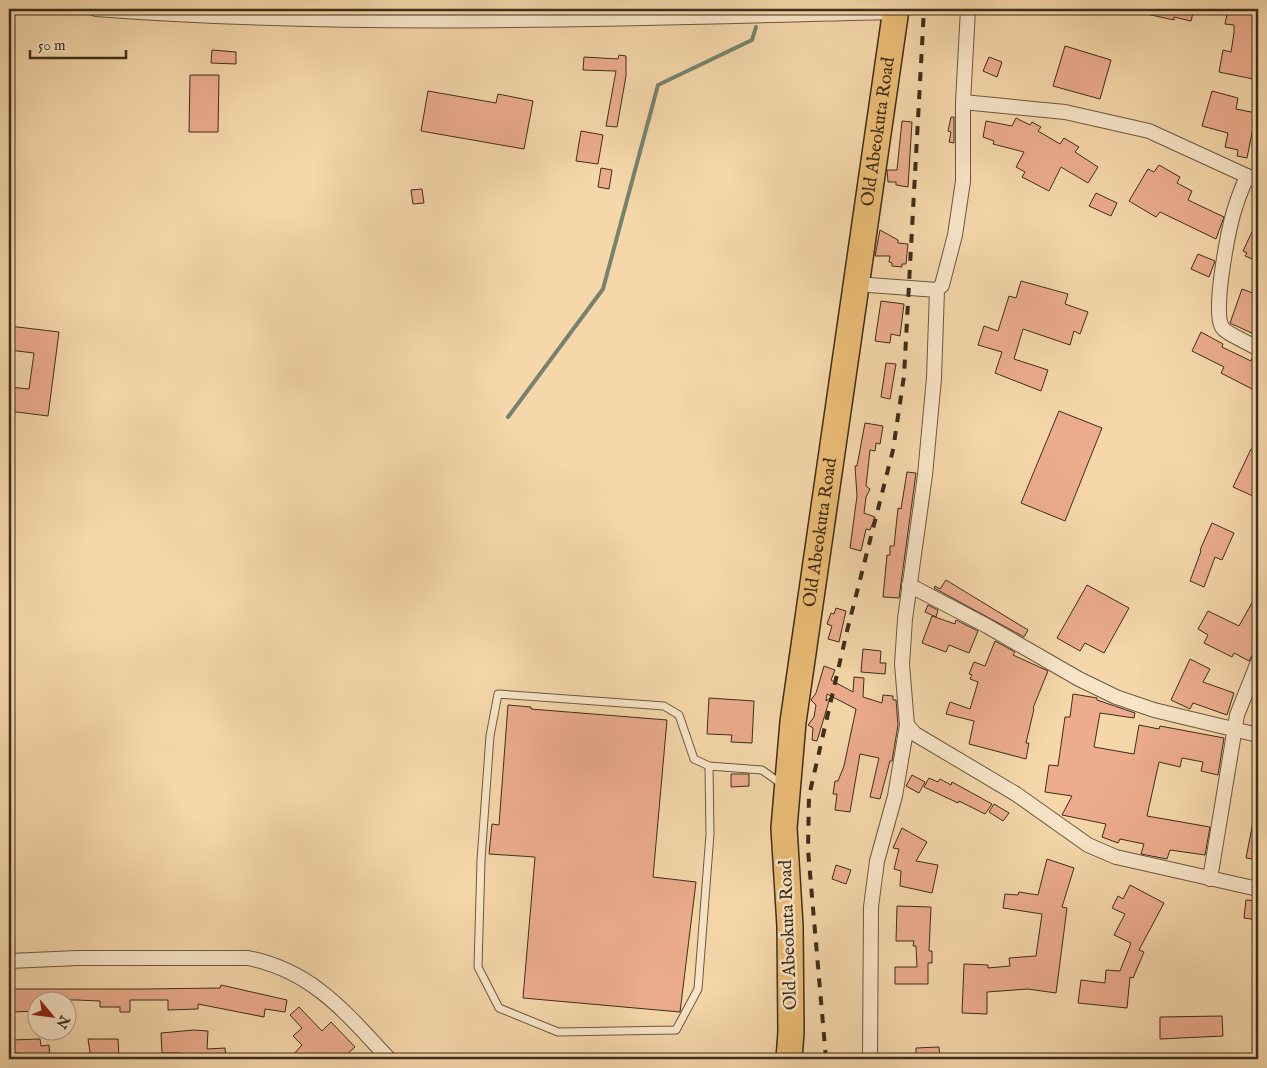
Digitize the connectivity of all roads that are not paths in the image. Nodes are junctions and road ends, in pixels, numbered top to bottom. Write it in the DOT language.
graph roads {
  1 [pos="96,9"];
  2 [pos="968,9"];
  3 [pos="896,10"];
  4 [pos="661,13"];
  5 [pos="342,15"];
  6 [pos="963,102"];
  7 [pos="1253,178"];
  8 [pos="856,284"];
  9 [pos="937,290"];
  10 [pos="1258,349"];
  11 [pos="909,585"];
  12 [pos="1258,662"];
  13 [pos="907,724"];
  14 [pos="1235,728"];
  15 [pos="1258,735"];
  16 [pos="709,766"];
  17 [pos="788,788"];
  18 [pos="1210,879"];
  19 [pos="1258,889"];
  20 [pos="9,961"];
  21 [pos="389,1059"];
  22 [pos="789,1059"];
  23 [pos="870,1059"];
  1 -- 5 [label="street"];
  2 -- 6 [label="street"];
  3 -- 4 [label="street"];
  3 -- 8 [label="highway, Old Abeokuta Road"];
  4 -- 5 [label="street"];
  6 -- 7 [label="street"];
  6 -- 9 [label="street"];
  7 -- 10 [label="street"];
  8 -- 9 [label="street"];
  8 -- 17 [label="highway, Old Abeokuta Road"];
  9 -- 11 [label="street"];
  11 -- 13 [label="street"];
  11 -- 14 [label="street"];
  12 -- 14 [label="street"];
  13 -- 18 [label="street"];
  13 -- 23 [label="street"];
  14 -- 15 [label="street"];
  14 -- 18 [label="street"];
  16 -- 16 [label="lane"];
  16 -- 17 [label="lane"];
  17 -- 22 [label="highway, Old Abeokuta Road"];
  18 -- 19 [label="street"];
  20 -- 21 [label="street"];
}
